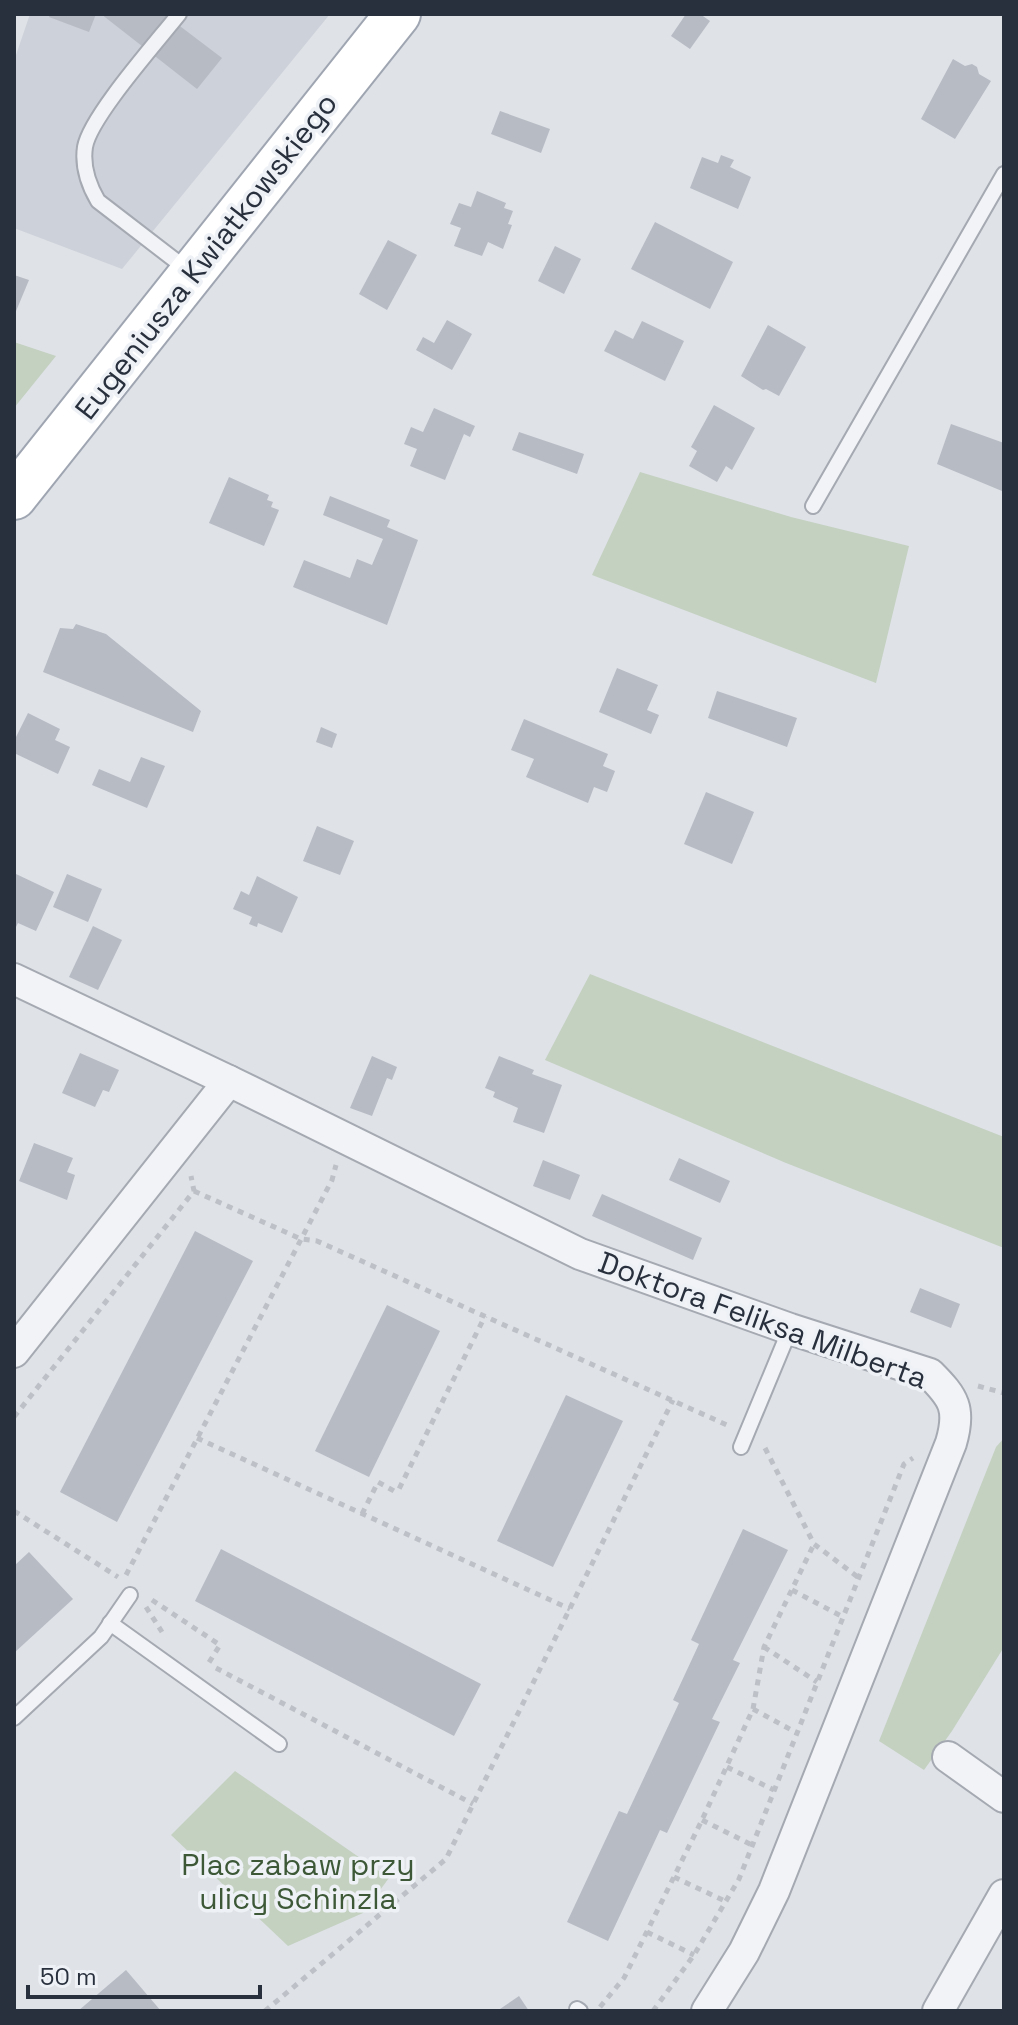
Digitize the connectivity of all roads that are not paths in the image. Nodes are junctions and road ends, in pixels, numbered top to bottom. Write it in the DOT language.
graph roads {
  1 [pos="179,14"];
  2 [pos="398,14"];
  3 [pos="1004,174"];
  4 [pos="193,273"];
  5 [pos="14,497"];
  6 [pos="813,506"];
  7 [pos="14,979"];
  8 [pos="229,1081"];
  9 [pos="790,1329"];
  10 [pos="14,1352"];
  11 [pos="744,1440"];
  12 [pos="139,1597"];
  13 [pos="110,1623"];
  14 [pos="14,1718"];
  15 [pos="279,1744"];
  16 [pos="948,1757"];
  17 [pos="1004,1797"];
  18 [pos="1004,1895"];
  19 [pos="707,2011"];
  20 [pos="938,2011"];
  1 -- 4 [label="lane"];
  2 -- 4 [label="main road, Eugeniusza Kwiatkowskiego"];
  3 -- 6 [label="lane"];
  4 -- 5 [label="main road, Eugeniusza Kwiatkowskiego"];
  7 -- 8 [label="street, Doktora Feliksa Milberta"];
  8 -- 9 [label="street, Doktora Feliksa Milberta"];
  8 -- 10 [label="street"];
  9 -- 11 [label="lane"];
  9 -- 19 [label="street, Doktora Feliksa Milberta"];
  12 -- 13 [label="lane"];
  13 -- 14 [label="lane"];
  13 -- 15 [label="lane"];
  16 -- 17 [label="street"];
  18 -- 20 [label="street"];
}
